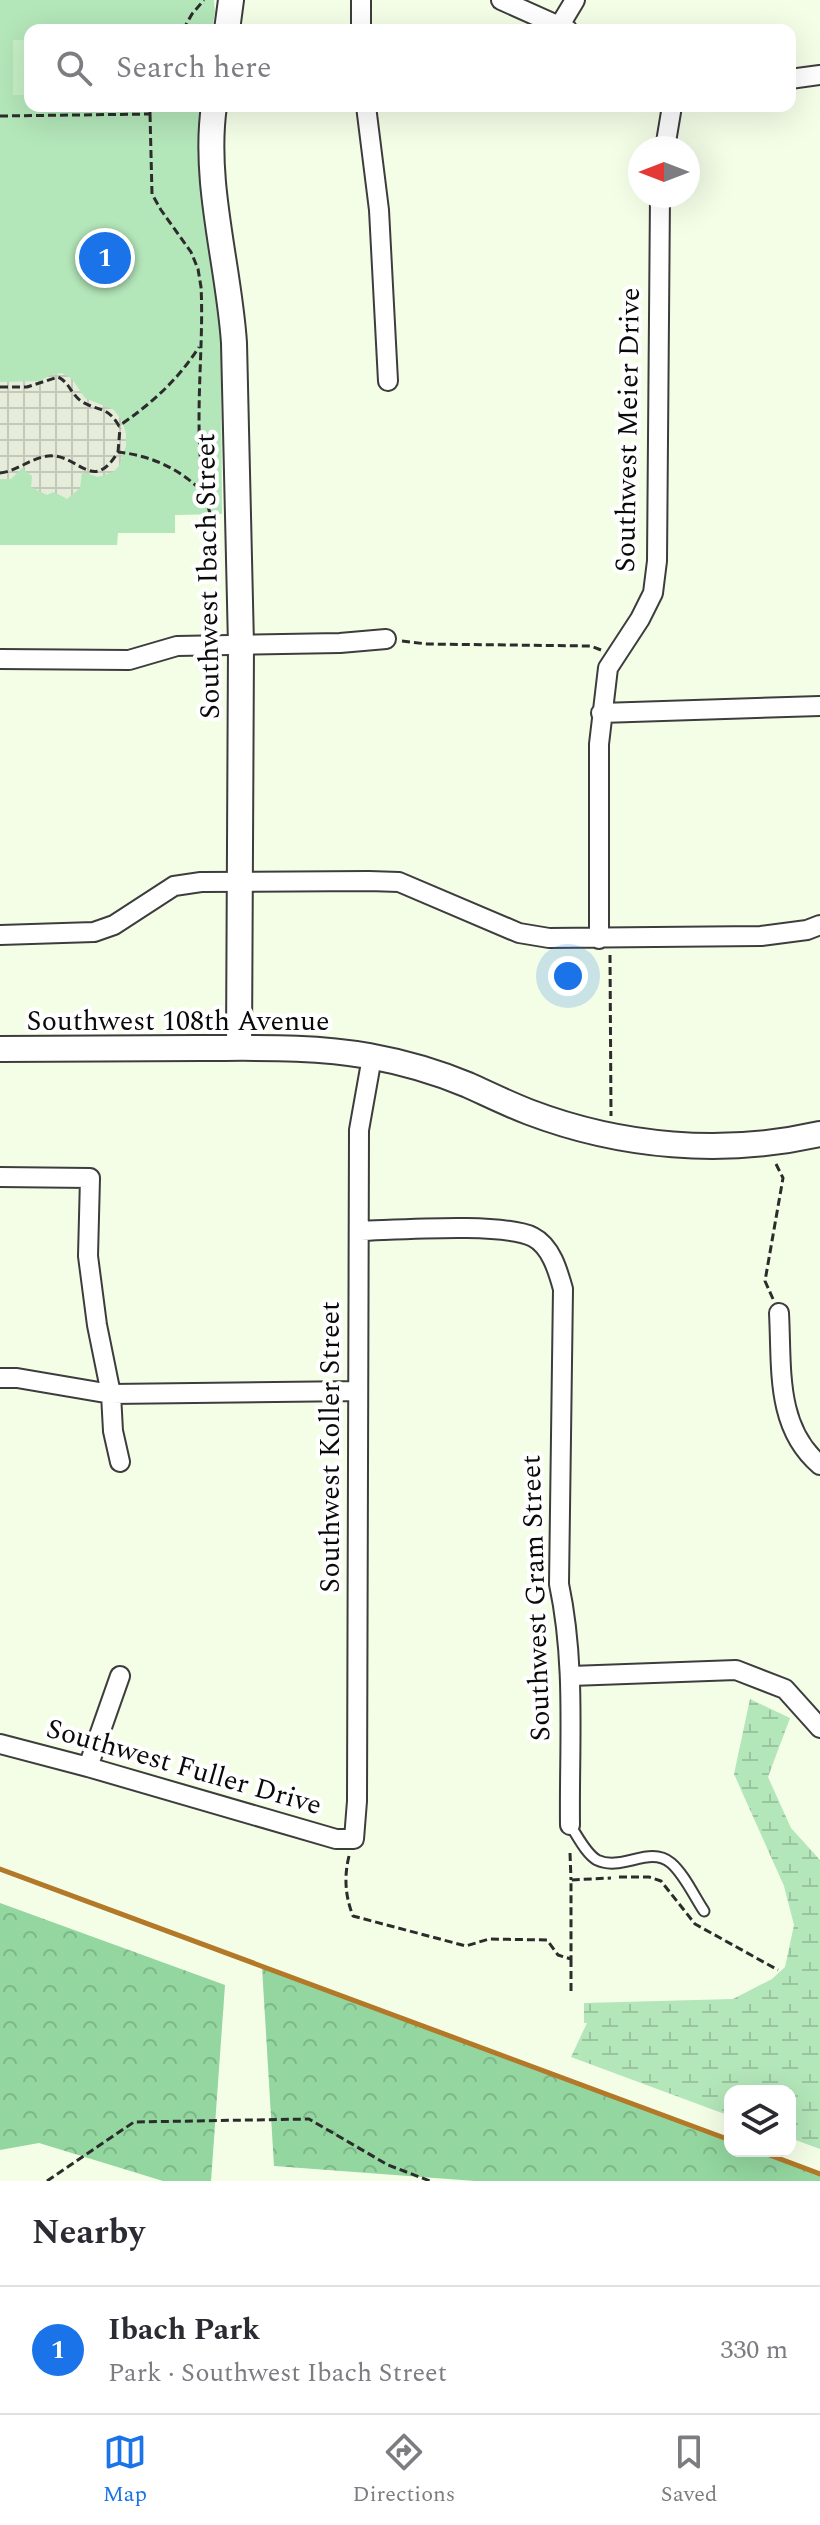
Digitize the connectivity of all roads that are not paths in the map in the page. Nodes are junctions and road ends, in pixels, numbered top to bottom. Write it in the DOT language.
graph roads {
  1 [pos="231,0"];
  2 [pos="361,0"];
  3 [pos="501,0"];
  4 [pos="575,0"];
  5 [pos="228,24"];
  6 [pos="361,24"];
  7 [pos="557,24"];
  8 [pos="565,24"];
  9 [pos="820,75"];
  10 [pos="796,78"];
  11 [pos="214,112"];
  12 [pos="367,112"];
  13 [pos="671,112"];
  14 [pos="667,136"];
  15 [pos="660,208"];
  16 [pos="388,381"];
  17 [pos="386,639"];
  18 [pos="241,645"];
  19 [pos="0,659"];
  20 [pos="820,706"];
  21 [pos="601,713"];
  22 [pos="239,881"];
  23 [pos="820,925"];
  24 [pos="0,935"];
  25 [pos="605,939"];
  26 [pos="239,1048"];
  27 [pos="0,1049"];
  28 [pos="372,1057"];
  29 [pos="820,1134"];
  30 [pos="0,1177"];
  31 [pos="360,1231"];
  32 [pos="779,1313"];
  33 [pos="0,1378"];
  34 [pos="358,1391"];
  35 [pos="111,1394"];
  36 [pos="120,1462"];
  37 [pos="820,1465"];
  38 [pos="120,1676"];
  39 [pos="571,1676"];
  40 [pos="820,1728"];
  41 [pos="0,1744"];
  42 [pos="88,1767"];
  43 [pos="570,1825"];
  44 [pos="354,1839"];
  45 [pos="704,1911"];
  1 -- 5 [label="street"];
  2 -- 6 [label="street"];
  3 -- 7 [label="street"];
  4 -- 8 [label="street"];
  9 -- 10 [label="street"];
  11 -- 18 [label="street, Southwest Ibach Street"];
  12 -- 16 [label="street"];
  13 -- 14 [label="street"];
  15 -- 21 [label="street, Southwest Meier Drive"];
  17 -- 18 [label="street"];
  18 -- 19 [label="street"];
  18 -- 22 [label="street, Southwest Ibach Street"];
  20 -- 21 [label="street"];
  21 -- 25 [label="street, Southwest Meier Drive"];
  22 -- 24 [label="street"];
  22 -- 25 [label="street"];
  22 -- 26 [label="street, Southwest Ibach Street"];
  23 -- 25 [label="street"];
  26 -- 27 [label="street, Southwest 108th Avenue"];
  26 -- 28 [label="street, Southwest 108th Avenue"];
  28 -- 29 [label="street, Southwest 108th Avenue"];
  28 -- 31 [label="street, Southwest Koller Street"];
  30 -- 35 [label="street"];
  31 -- 34 [label="street, Southwest Koller Street"];
  31 -- 39 [label="street, Southwest Gram Street"];
  32 -- 37 [label="street"];
  33 -- 35 [label="street"];
  34 -- 35 [label="street"];
  34 -- 44 [label="street, Southwest Koller Street"];
  35 -- 36 [label="street"];
  38 -- 42 [label="street"];
  39 -- 40 [label="street"];
  39 -- 43 [label="street, Southwest Gram Street"];
  41 -- 42 [label="street, Southwest Fuller Drive"];
  42 -- 44 [label="street, Southwest Fuller Drive"];
  43 -- 45 [label="lane"];
}
